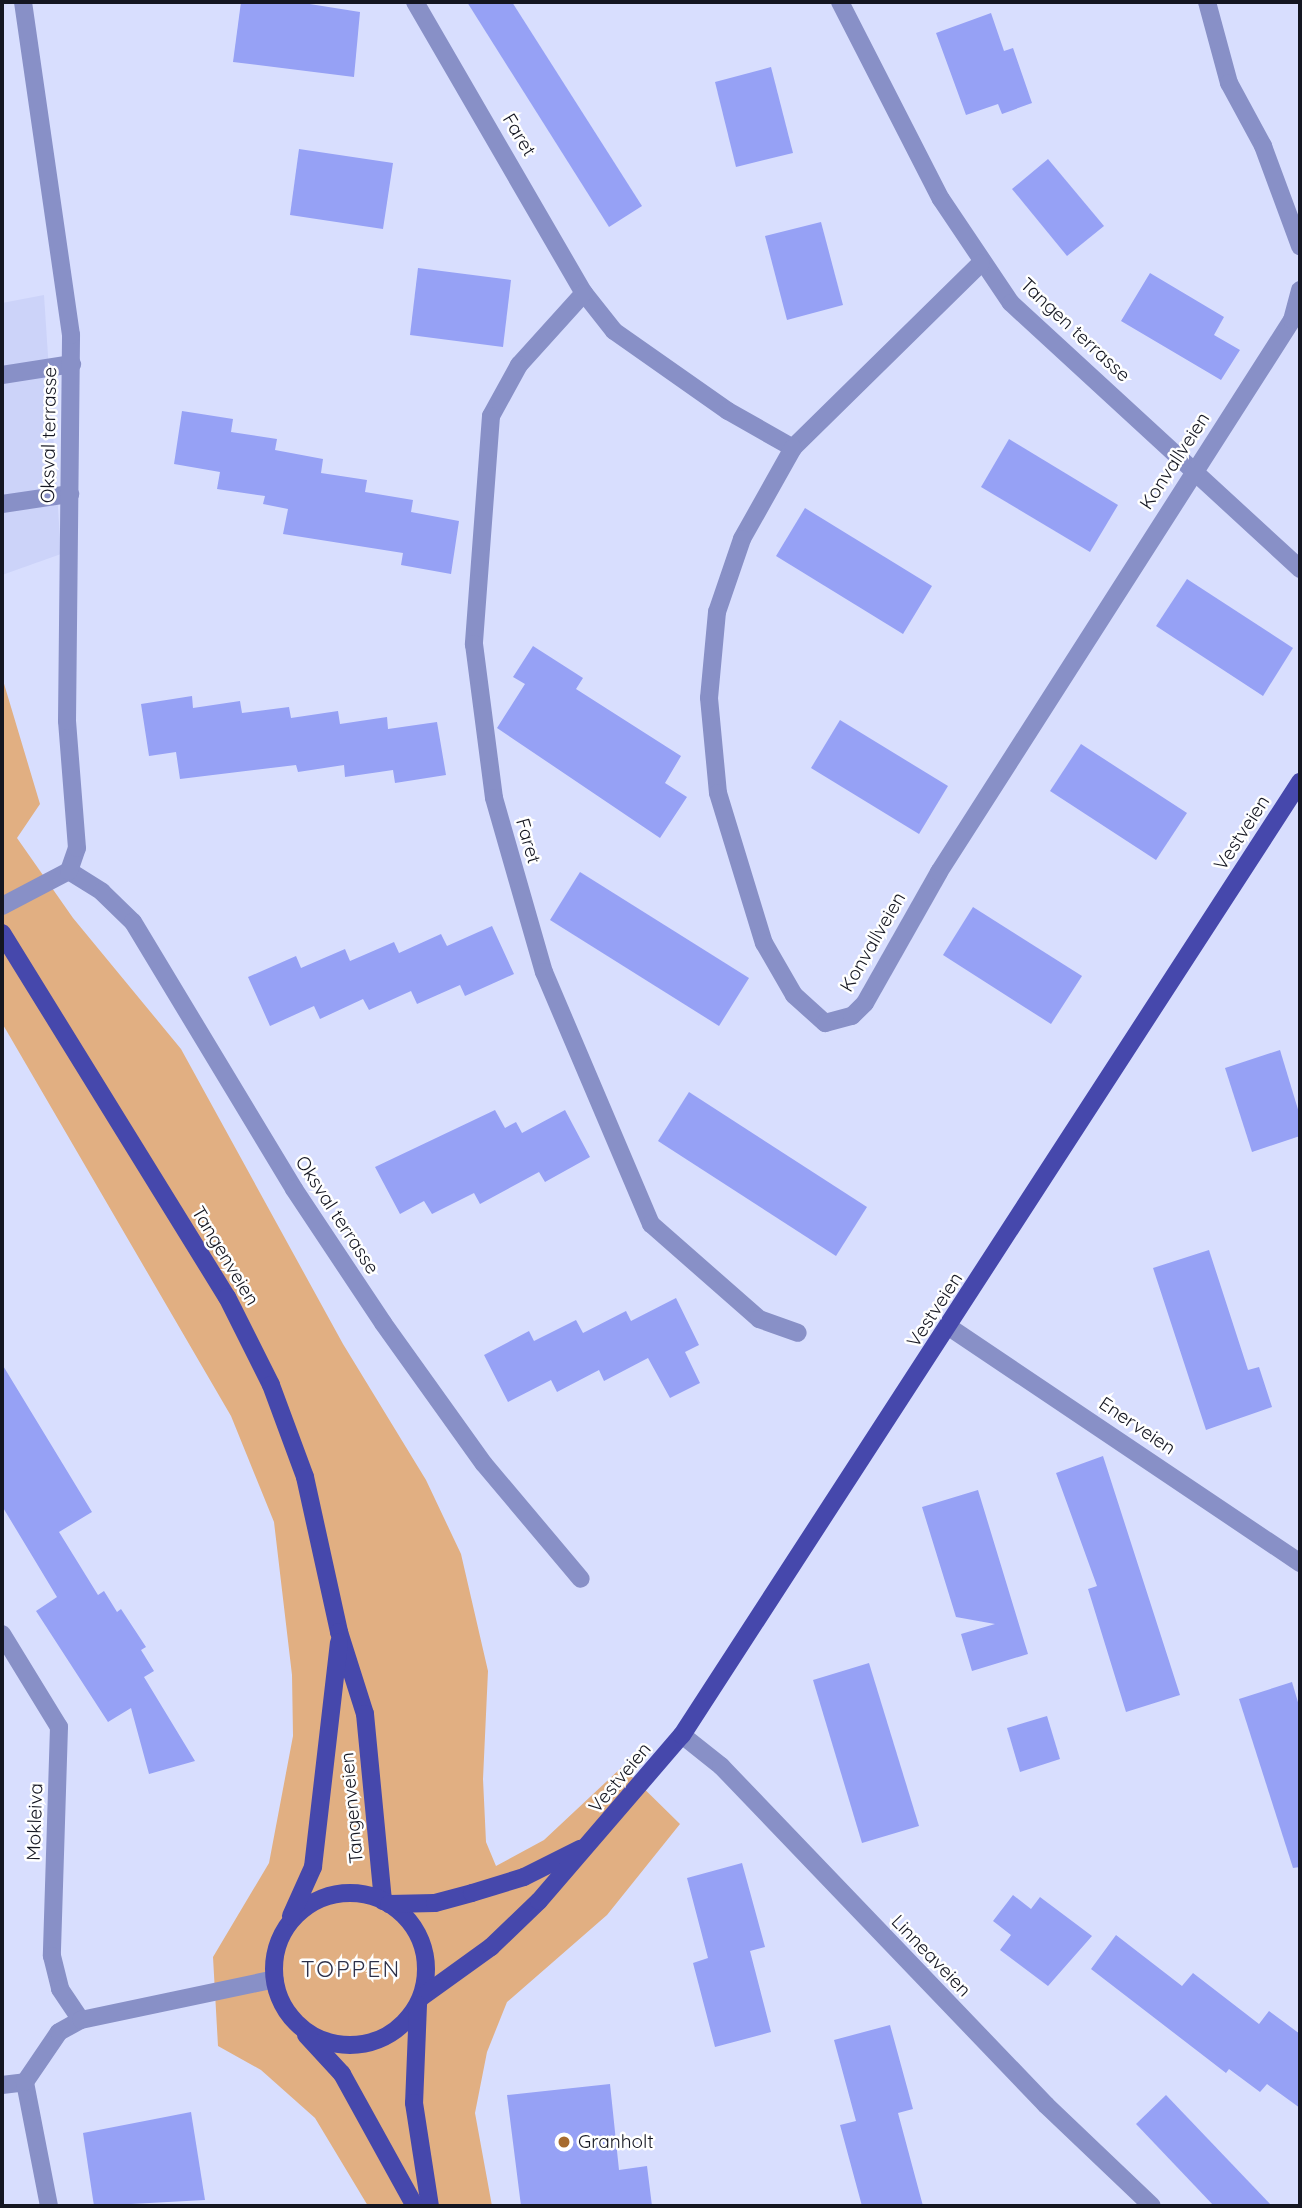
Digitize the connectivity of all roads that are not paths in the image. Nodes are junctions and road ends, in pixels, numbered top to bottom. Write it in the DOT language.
graph roads {
  1 [pos="23,2"];
  2 [pos="415,2"];
  3 [pos="840,2"];
  4 [pos="1207,2"];
  5 [pos="1300,246"];
  6 [pos="981,263"];
  7 [pos="1300,290"];
  8 [pos="584,293"];
  9 [pos="72,364"];
  10 [pos="2,375"];
  11 [pos="793,448"];
  12 [pos="1192,474"];
  13 [pos="70,494"];
  14 [pos="2,504"];
  15 [pos="1300,569"];
  16 [pos="1300,782"];
  17 [pos="69,871"];
  18 [pos="2,906"];
  19 [pos="2,933"];
  20 [pos="949,1327"];
  21 [pos="799,1333"];
  22 [pos="1300,1563"];
  23 [pos="581,1579"];
  24 [pos="340,1632"];
  25 [pos="2,1634"];
  26 [pos="682,1735"];
  27 [pos="586,1846"];
  28 [pos="386,1902"];
  29 [pos="287,1926"];
  30 [pos="275,1979"];
  31 [pos="420,2000"];
  32 [pos="81,2020"];
  33 [pos="297,2024"];
  34 [pos="25,2082"];
  35 [pos="2,2085"];
  36 [pos="49,2206"];
  37 [pos="415,2206"];
  38 [pos="430,2206"];
  39 [pos="1152,2206"];
  1 -- 9 [label="street, Oksval terrasse"];
  2 -- 8 [label="street, Faret"];
  3 -- 6 [label="street, Tangen terrasse"];
  4 -- 5 [label="street"];
  6 -- 11 [label="street, Konvallveien"];
  6 -- 12 [label="street, Tangen terrasse"];
  7 -- 12 [label="street, Konvallveien"];
  8 -- 11 [label="street, Faret"];
  8 -- 21 [label="street, Faret"];
  9 -- 10 [label="street"];
  9 -- 13 [label="street, Oksval terrasse"];
  11 -- 12 [label="street, Konvallveien"];
  12 -- 15 [label="street, Tangen terrasse"];
  13 -- 14 [label="street"];
  13 -- 17 [label="street, Oksval terrasse"];
  16 -- 20 [label="main road, Vestveien"];
  17 -- 18 [label="street"];
  17 -- 23 [label="street, Oksval terrasse"];
  19 -- 24 [label="main road, Tangenveien"];
  20 -- 22 [label="street, Enerveien"];
  20 -- 26 [label="main road, Vestveien"];
  24 -- 28 [label="main road, Tangenveien"];
  24 -- 29 [label="main road, Tangenveien"];
  25 -- 32 [label="street, Mokleiva"];
  26 -- 27 [label="main road, Vestveien"];
  26 -- 39 [label="street, Linneaveien"];
  27 -- 28 [label="main road, Vestveien"];
  27 -- 31 [label="main road, Vestveien"];
  28 -- 29 [label="main road"];
  28 -- 31 [label="main road"];
  29 -- 30 [label="main road"];
  30 -- 32 [label="street"];
  30 -- 33 [label="main road"];
  31 -- 33 [label="main road"];
  31 -- 38 [label="main road"];
  32 -- 34 [label="street"];
  33 -- 37 [label="main road"];
  34 -- 35 [label="street"];
  34 -- 36 [label="street"];
}
